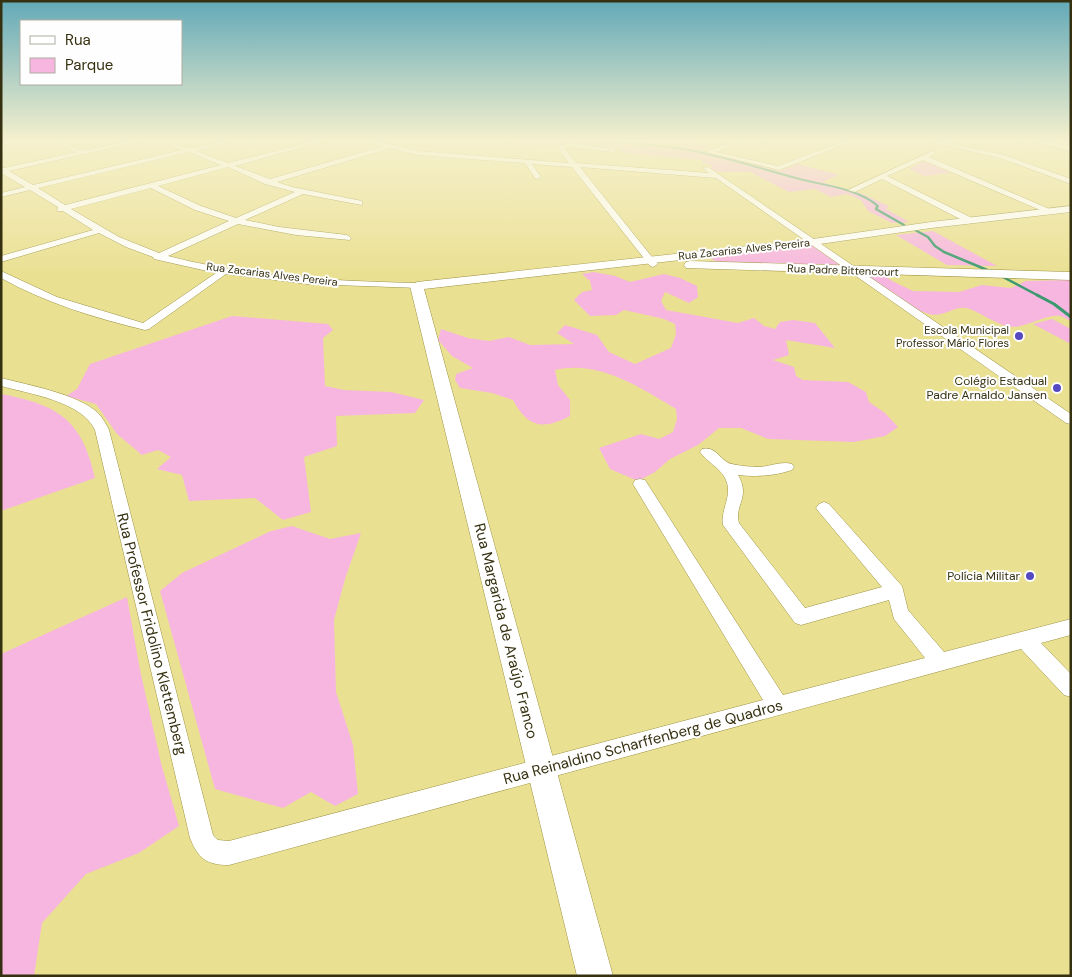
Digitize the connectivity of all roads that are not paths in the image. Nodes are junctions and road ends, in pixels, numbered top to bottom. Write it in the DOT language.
graph roads {
  1 [pos="22,186"];
  2 [pos="41,186"];
  3 [pos="149,186"];
  4 [pos="152,186"];
  5 [pos="280,186"];
  6 [pos="591,186"];
  7 [pos="732,186"];
  8 [pos="861,186"];
  9 [pos="900,186"];
  10 [pos="989,186"];
  11 [pos="27,189"];
  12 [pos="852,190"];
  13 [pos="301,192"];
  14 [pos="1,195"];
  15 [pos="359,203"];
  16 [pos="60,209"];
  17 [pos="1071,209"];
  18 [pos="1050,212"];
  19 [pos="969,220"];
  20 [pos="1071,220"];
  21 [pos="237,221"];
  22 [pos="97,231"];
  23 [pos="346,238"];
  24 [pos="813,242"];
  25 [pos="716,252"];
  26 [pos="156,257"];
  27 [pos="1,259"];
  28 [pos="695,260"];
  29 [pos="651,262"];
  30 [pos="616,263"];
  31 [pos="724,266"];
  32 [pos="854,270"];
  33 [pos="222,272"];
  34 [pos="1,274"];
  35 [pos="1071,276"];
  36 [pos="417,286"];
  37 [pos="1,382"];
  38 [pos="1071,420"];
  39 [pos="707,452"];
  40 [pos="787,467"];
  41 [pos="728,469"];
  42 [pos="640,484"];
  43 [pos="824,508"];
  44 [pos="896,591"];
  45 [pos="1071,628"];
  46 [pos="1025,640"];
  47 [pos="940,662"];
  48 [pos="1071,688"];
  49 [pos="778,706"];
  50 [pos="542,770"];
  51 [pos="214,853"];
  52 [pos="595,976"];
  1 -- 11 [label="street, Rua Zacarias Alves Pereira"];
  2 -- 11 [label="street"];
  3 -- 16 [label="street"];
  4 -- 21 [label="street"];
  5 -- 13 [label="street"];
  6 -- 29 [label="street"];
  7 -- 24 [label="street"];
  8 -- 12 [label="street"];
  9 -- 19 [label="street"];
  10 -- 18 [label="street"];
  11 -- 14 [label="street"];
  11 -- 16 [label="street, Rua Zacarias Alves Pereira"];
  13 -- 15 [label="street"];
  13 -- 21 [label="street"];
  16 -- 22 [label="street, Rua Zacarias Alves Pereira"];
  17 -- 18 [label="main road, Rua Zacarias Alves Pereira"];
  18 -- 19 [label="main road, Rua Zacarias Alves Pereira"];
  18 -- 20 [label="main road"];
  19 -- 24 [label="main road, Rua Zacarias Alves Pereira"];
  21 -- 23 [label="street"];
  21 -- 26 [label="street"];
  22 -- 26 [label="street, Rua Zacarias Alves Pereira"];
  22 -- 27 [label="street"];
  24 -- 25 [label="main road, Rua Zacarias Alves Pereira"];
  24 -- 32 [label="street"];
  25 -- 28 [label="main road, Rua Zacarias Alves Pereira"];
  25 -- 31 [label="main road"];
  26 -- 33 [label="street, Rua Zacarias Alves Pereira"];
  28 -- 29 [label="main road, Rua Padre Bittencourt"];
  28 -- 31 [label="main road, Rua Padre Bittencourt"];
  29 -- 30 [label="main road, Rua Padre Bittencourt"];
  30 -- 36 [label="main road, Rua Zacarias Alves Pereira"];
  31 -- 32 [label="main road, Rua Padre Bittencourt"];
  32 -- 35 [label="main road, Rua Padre Bittencourt"];
  32 -- 38 [label="street"];
  33 -- 34 [label="street"];
  33 -- 36 [label="street, Rua Zacarias Alves Pereira"];
  36 -- 50 [label="main road, Rua Margarida de Araújo Franco"];
  37 -- 51 [label="street, Rua Professor Fridolino Klettemberg"];
  39 -- 41 [label="street"];
  40 -- 41 [label="street"];
  41 -- 44 [label="street"];
  42 -- 49 [label="street"];
  43 -- 44 [label="street"];
  44 -- 47 [label="street"];
  45 -- 46 [label="street, Rua Reinaldino Scharffenberg de Quadros"];
  46 -- 47 [label="street, Rua Reinaldino Scharffenberg de Quadros"];
  46 -- 48 [label="street"];
  47 -- 49 [label="street, Rua Reinaldino Scharffenberg de Quadros"];
  49 -- 50 [label="street, Rua Reinaldino Scharffenberg de Quadros"];
  50 -- 51 [label="street, Rua Reinaldino Scharffenberg de Quadros"];
  50 -- 52 [label="main road, Rua Margarida de Araújo Franco"];
}
